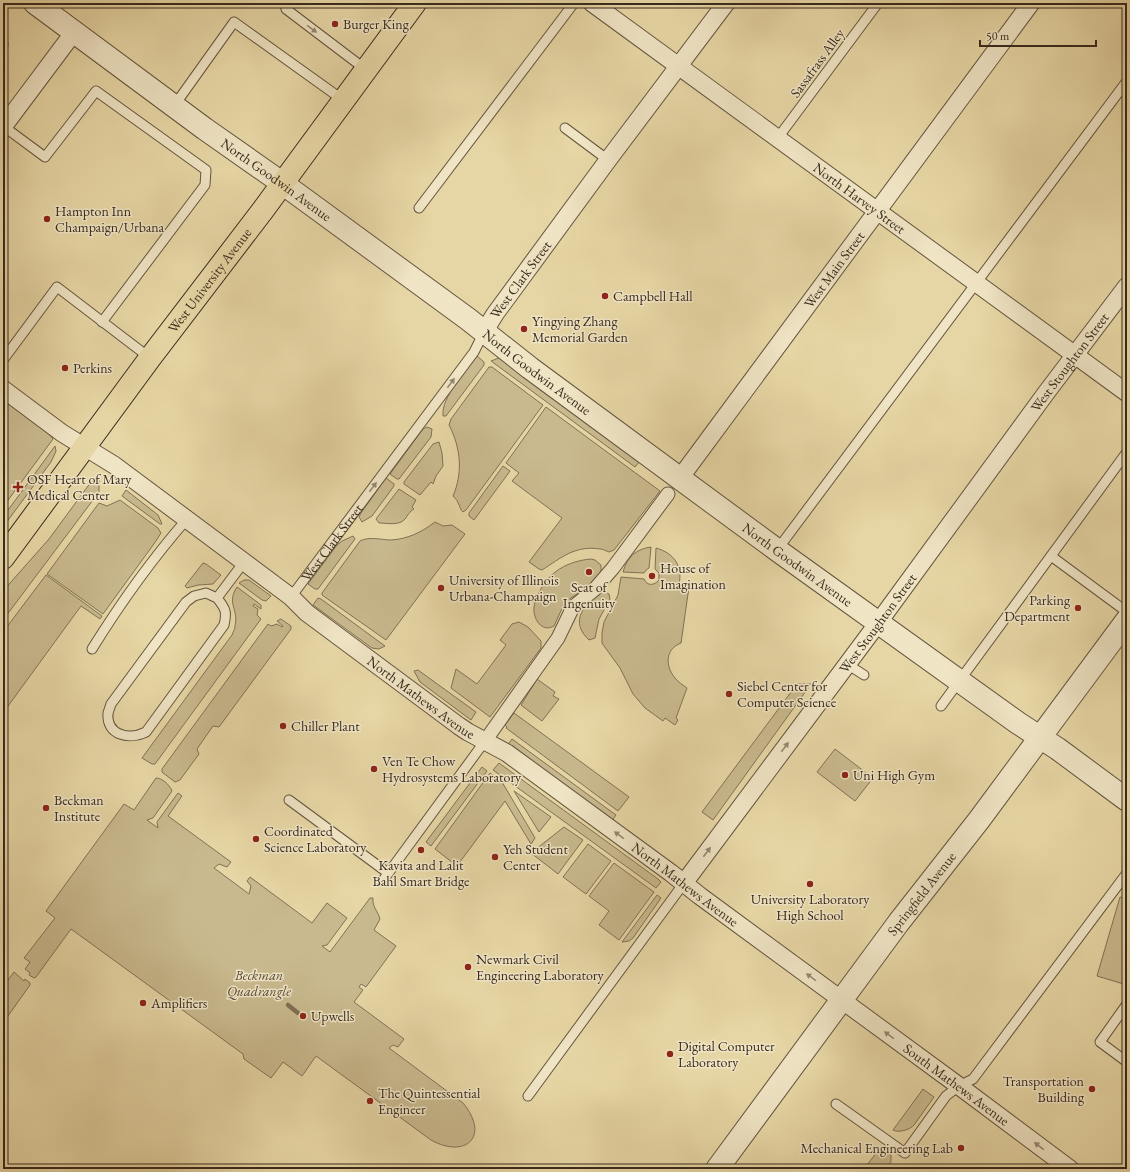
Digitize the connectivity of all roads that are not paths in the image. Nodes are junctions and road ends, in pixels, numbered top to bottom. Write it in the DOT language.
graph roads {
  1 [pos="35,3"];
  2 [pos="286,3"];
  3 [pos="414,3"];
  4 [pos="574,3"];
  5 [pos="592,3"];
  6 [pos="726,3"];
  7 [pos="878,3"];
  8 [pos="1031,3"];
  9 [pos="74,32"];
  10 [pos="678,66"];
  11 [pos="365,70"];
  12 [pos="1127,81"];
  13 [pos="343,100"];
  14 [pos="174,106"];
  15 [pos="3,127"];
  16 [pos="565,128"];
  17 [pos="777,139"];
  18 [pos="608,160"];
  19 [pos="282,183"];
  20 [pos="419,208"];
  21 [pos="877,211"];
  22 [pos="976,284"];
  23 [pos="1127,286"];
  24 [pos="102,322"];
  25 [pos="484,332"];
  26 [pos="1074,355"];
  27 [pos="150,358"];
  28 [pos="3,360"];
  29 [pos="3,389"];
  30 [pos="1127,393"];
  31 [pos="85,447"];
  32 [pos="1127,452"];
  33 [pos="674,486"];
  34 [pos="187,519"];
  35 [pos="777,550"];
  36 [pos="1051,556"];
  37 [pos="3,558"];
  38 [pos="244,562"];
  39 [pos="291,596"];
  40 [pos="217,598"];
  41 [pos="1127,612"];
  42 [pos="1127,620"];
  43 [pos="878,623"];
  44 [pos="92,649"];
  45 [pos="847,664"];
  46 [pos="864,675"];
  47 [pos="960,681"];
  48 [pos="942,706"];
  49 [pos="1040,738"];
  50 [pos="485,741"];
  51 [pos="289,800"];
  52 [pos="1127,800"];
  53 [pos="1127,873"];
  54 [pos="684,883"];
  55 [pos="842,1000"];
  56 [pos="1127,1004"];
  57 [pos="1127,1062"];
  58 [pos="959,1086"];
  59 [pos="528,1096"];
  60 [pos="836,1104"];
  61 [pos="717,1169"];
  62 [pos="1070,1169"];
  1 -- 9 [label="street, North Goodwin Avenue"];
  2 -- 11 [label="lane, one-way"];
  3 -- 11 [label="main road, West University Avenue"];
  4 -- 20 [label="lane"];
  5 -- 10 [label="street, North Harvey Street"];
  6 -- 10 [label="street, West Clark Street"];
  7 -- 17 [label="lane, Sassafrass Alley"];
  8 -- 21 [label="street, West Main Street"];
  9 -- 14 [label="street, North Goodwin Avenue"];
  9 -- 15 [label="street"];
  10 -- 17 [label="street, North Harvey Street"];
  10 -- 18 [label="street, West Clark Street"];
  11 -- 13 [label="main road, West University Avenue"];
  12 -- 22 [label="lane"];
  13 -- 14 [label="lane"];
  13 -- 19 [label="main road, West University Avenue"];
  14 -- 19 [label="street, North Goodwin Avenue"];
  15 -- 24 [label="lane"];
  16 -- 18 [label="lane"];
  17 -- 21 [label="street, North Harvey Street"];
  18 -- 25 [label="street, West Clark Street"];
  19 -- 25 [label="street, North Goodwin Avenue"];
  19 -- 27 [label="main road, West University Avenue"];
  21 -- 22 [label="street, North Harvey Street"];
  21 -- 33 [label="street, West Main Street"];
  22 -- 26 [label="street, North Harvey Street"];
  22 -- 35 [label="lane"];
  23 -- 26 [label="street, West Stoughton Street"];
  24 -- 27 [label="lane"];
  24 -- 28 [label="lane"];
  25 -- 33 [label="street, North Goodwin Avenue"];
  39 -- 25 [label="lane, West Clark Street, one-way"];
  26 -- 30 [label="street, North Harvey Street"];
  26 -- 43 [label="street, West Stoughton Street"];
  27 -- 31 [label="main road, West University Avenue"];
  29 -- 31 [label="street, North Mathews Avenue"];
  31 -- 34 [label="street, North Mathews Avenue"];
  31 -- 37 [label="main road, West University Avenue"];
  32 -- 36 [label="lane"];
  33 -- 35 [label="street, North Goodwin Avenue"];
  33 -- 50 [label="street"];
  34 -- 38 [label="street, North Mathews Avenue"];
  34 -- 44 [label="lane"];
  35 -- 43 [label="street, North Goodwin Avenue"];
  36 -- 41 [label="lane"];
  36 -- 47 [label="lane"];
  38 -- 39 [label="street, North Mathews Avenue"];
  38 -- 40 [label="lane"];
  39 -- 50 [label="street, North Mathews Avenue"];
  40 -- 40 [label="lane"];
  42 -- 49 [label="street, Springfield Avenue"];
  43 -- 45 [label="street, West Stoughton Street"];
  43 -- 47 [label="street, North Goodwin Avenue"];
  45 -- 46 [label="lane"];
  54 -- 45 [label="street, West Stoughton Street, one-way"];
  47 -- 48 [label="lane"];
  47 -- 49 [label="street, North Goodwin Avenue"];
  49 -- 52 [label="street, North Goodwin Avenue"];
  49 -- 55 [label="street, Springfield Avenue"];
  50 -- 51 [label="lane"];
  54 -- 50 [label="street, North Mathews Avenue, one-way"];
  53 -- 58 [label="lane"];
  55 -- 54 [label="street, North Mathews Avenue, one-way"];
  54 -- 59 [label="lane, West Stoughton Street"];
  58 -- 55 [label="street, South Mathews Avenue, one-way"];
  55 -- 61 [label="street, Springfield Avenue"];
  56 -- 57 [label="lane"];
  58 -- 60 [label="lane"];
  62 -- 58 [label="street, South Mathews Avenue, one-way"];
}
